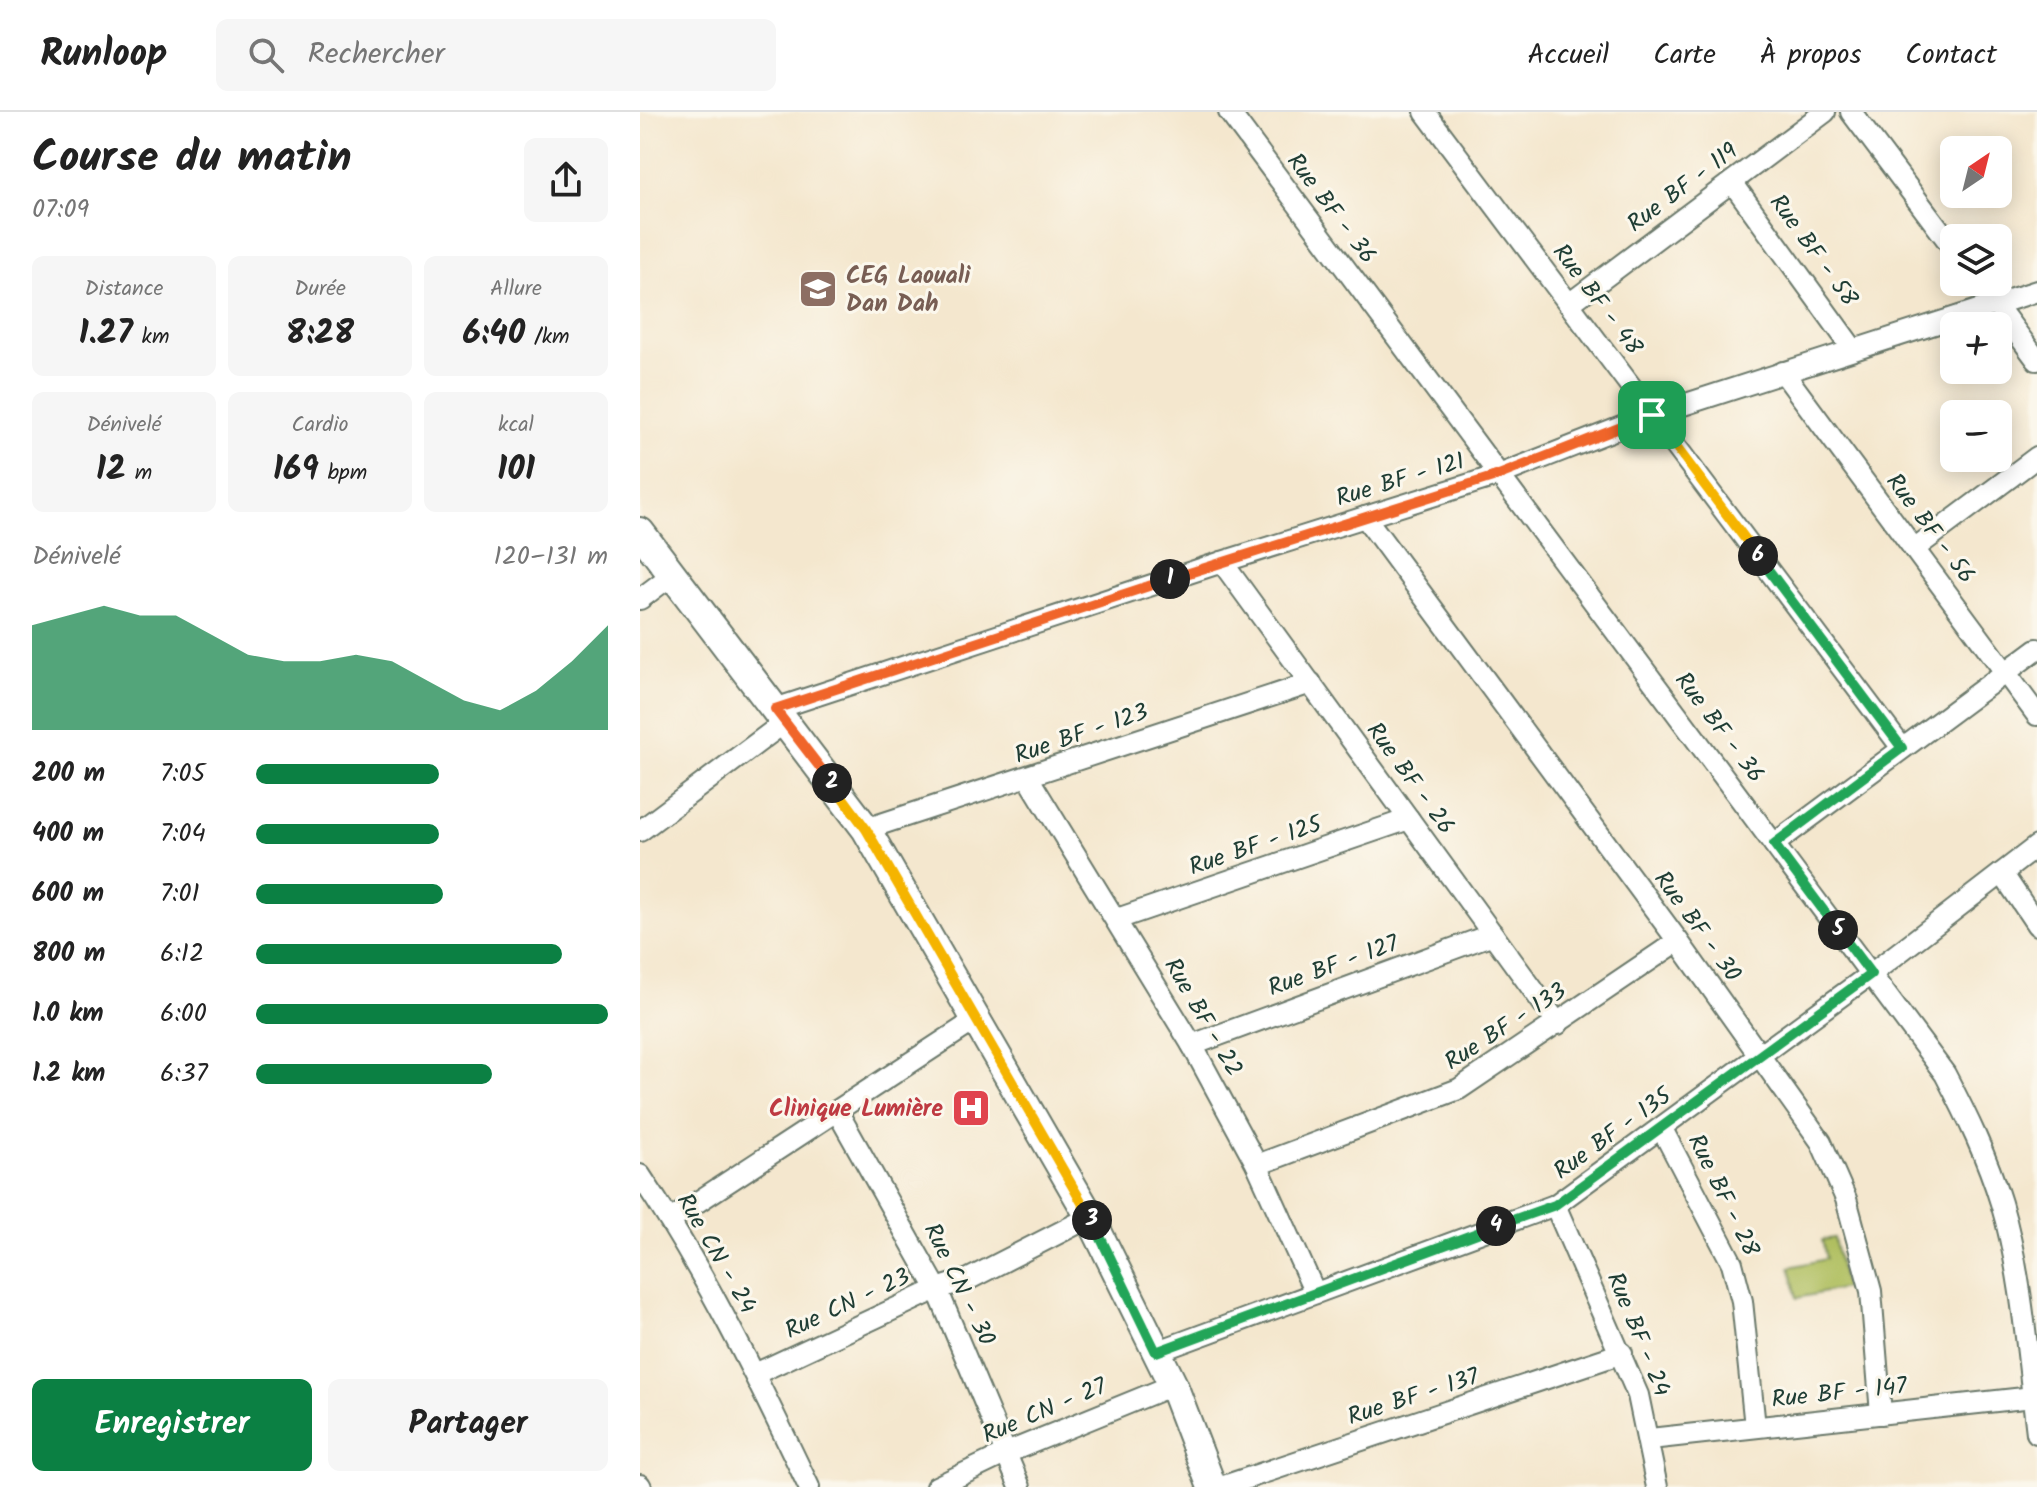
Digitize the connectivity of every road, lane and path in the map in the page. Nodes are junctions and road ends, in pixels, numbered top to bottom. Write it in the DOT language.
graph roads {
  1 [pos="1229,112"];
  2 [pos="1425,112"];
  3 [pos="1825,112"];
  4 [pos="1851,112"];
  5 [pos="1732,182"];
  6 [pos="1940,230"];
  7 [pos="2037,291"];
  8 [pos="1989,296"];
  9 [pos="1569,304"];
  10 [pos="1997,307"];
  11 [pos="1853,349"];
  12 [pos="2037,360"];
  13 [pos="1783,372"];
  14 [pos="1652,415"];
  15 [pos="2037,457"];
  16 [pos="1499,475"];
  17 [pos="1365,517"];
  18 [pos="640,532"];
  19 [pos="1914,549"];
  20 [pos="1222,562"];
  21 [pos="673,574"];
  22 [pos="640,599"];
  23 [pos="2037,649"];
  24 [pos="2005,672"];
  25 [pos="1311,683"];
  26 [pos="2037,715"];
  27 [pos="780,716"];
  28 [pos="1902,748"];
  29 [pos="1029,779"];
  30 [pos="1409,819"];
  31 [pos="866,829"];
  32 [pos="640,831"];
  33 [pos="1774,844"];
  34 [pos="2037,846"];
  35 [pos="2002,873"];
  36 [pos="1117,919"];
  37 [pos="2037,925"];
  38 [pos="1493,934"];
  39 [pos="1678,941"];
  40 [pos="1871,974"];
  41 [pos="977,1019"];
  42 [pos="1558,1024"];
  43 [pos="1192,1045"];
  44 [pos="1760,1057"];
  45 [pos="837,1111"];
  46 [pos="1662,1129"];
  47 [pos="1257,1165"];
  48 [pos="640,1175"];
  49 [pos="1555,1205"];
  50 [pos="1090,1217"];
  51 [pos="670,1220"];
  52 [pos="937,1289"];
  53 [pos="1315,1293"];
  54 [pos="2031,1334"];
  55 [pos="1156,1352"];
  56 [pos="1622,1353"];
  57 [pos="755,1374"];
  58 [pos="1173,1385"];
  59 [pos="2033,1397"];
  60 [pos="1881,1414"];
  61 [pos="1755,1427"];
  62 [pos="2037,1433"];
  63 [pos="1650,1439"];
  64 [pos="1009,1452"];
  65 [pos="809,1487"];
  66 [pos="936,1487"];
  67 [pos="1020,1487"];
  68 [pos="1212,1487"];
  69 [pos="1221,1487"];
  70 [pos="1657,1487"];
  1 -- 16 [label="street, Rue BF - 36"];
  2 -- 9 [label="street, Rue BF - 48"];
  3 -- 5 [label="street, Rue BF - 119"];
  4 -- 6 [label="street"];
  5 -- 9 [label="street, Rue BF - 119"];
  5 -- 11 [label="street, Rue BF - 58"];
  7 -- 10 [label="street, Rue BF - 121"];
  8 -- 10 [label="street"];
  9 -- 14 [label="street, Rue BF - 48"];
  10 -- 11 [label="street, Rue BF - 121"];
  10 -- 12 [label="street"];
  11 -- 13 [label="street, Rue BF - 121"];
  13 -- 14 [label="street, Rue BF - 121"];
  13 -- 19 [label="street, Rue BF - 56"];
  14 -- 16 [label="street, Rue BF - 121"];
  14 -- 28 [label="street, Rue BF - 48"];
  15 -- 19 [label="street"];
  16 -- 17 [label="street, Rue BF - 121"];
  16 -- 33 [label="street, Rue BF - 36"];
  17 -- 20 [label="street, Rue BF - 121"];
  17 -- 39 [label="street, Rue BF - 30"];
  18 -- 21 [label="street"];
  19 -- 24 [label="street, Rue BF - 56"];
  20 -- 25 [label="street, Rue BF - 26"];
  20 -- 27 [label="street, Rue BF - 121"];
  21 -- 22 [label="street"];
  21 -- 27 [label="street"];
  23 -- 24 [label="street"];
  24 -- 26 [label="street, Rue BF - 56"];
  24 -- 28 [label="street"];
  25 -- 29 [label="street, Rue BF - 123"];
  25 -- 30 [label="street, Rue BF - 26"];
  27 -- 31 [label="street"];
  27 -- 32 [label="street, Rue BF - 121"];
  28 -- 33 [label="street"];
  29 -- 31 [label="street, Rue BF - 123"];
  29 -- 36 [label="street, Rue BF - 22"];
  30 -- 36 [label="street, Rue BF - 125"];
  30 -- 38 [label="street, Rue BF - 26"];
  31 -- 41 [label="street"];
  33 -- 40 [label="street, Rue BF - 36"];
  34 -- 35 [label="street, Rue BF - 135"];
  35 -- 37 [label="street"];
  35 -- 40 [label="street, Rue BF - 135"];
  36 -- 43 [label="street, Rue BF - 22"];
  38 -- 42 [label="street, Rue BF - 26"];
  38 -- 43 [label="street, Rue BF - 127"];
  39 -- 42 [label="street, Rue BF - 133"];
  39 -- 44 [label="street, Rue BF - 30"];
  40 -- 44 [label="street, Rue BF - 135"];
  40 -- 54 [label="street, Rue BF - 36"];
  41 -- 45 [label="street"];
  41 -- 50 [label="street"];
  42 -- 47 [label="street, Rue BF - 133"];
  43 -- 47 [label="street, Rue BF - 22"];
  44 -- 46 [label="street, Rue BF - 135"];
  44 -- 60 [label="street, Rue BF - 30"];
  45 -- 51 [label="street"];
  45 -- 52 [label="street, Rue CN - 30"];
  46 -- 49 [label="street, Rue BF - 135"];
  46 -- 61 [label="street, Rue BF - 28"];
  47 -- 53 [label="street, Rue BF - 22"];
  48 -- 51 [label="street, Rue CN - 24"];
  49 -- 53 [label="street, Rue BF - 135"];
  49 -- 56 [label="street, Rue BF - 24"];
  50 -- 52 [label="street, Rue CN - 23"];
  50 -- 55 [label="street"];
  51 -- 57 [label="street, Rue CN - 24"];
  52 -- 57 [label="street, Rue CN - 23"];
  52 -- 64 [label="street, Rue CN - 30"];
  53 -- 55 [label="street, Rue BF - 135"];
  54 -- 59 [label="street, Rue BF - 36"];
  55 -- 58 [label="street"];
  56 -- 63 [label="street, Rue BF - 24"];
  56 -- 69 [label="street, Rue BF - 137"];
  57 -- 65 [label="street, Rue CN - 24"];
  58 -- 64 [label="street, Rue CN - 27"];
  58 -- 68 [label="street"];
  59 -- 60 [label="street, Rue BF - 147"];
  59 -- 62 [label="street, Rue BF - 36"];
  60 -- 61 [label="street, Rue BF - 147"];
  61 -- 63 [label="street, Rue BF - 147"];
  63 -- 70 [label="street, Rue BF - 24"];
  64 -- 66 [label="street, Rue CN - 27"];
  64 -- 67 [label="street, Rue CN - 30"];
}
